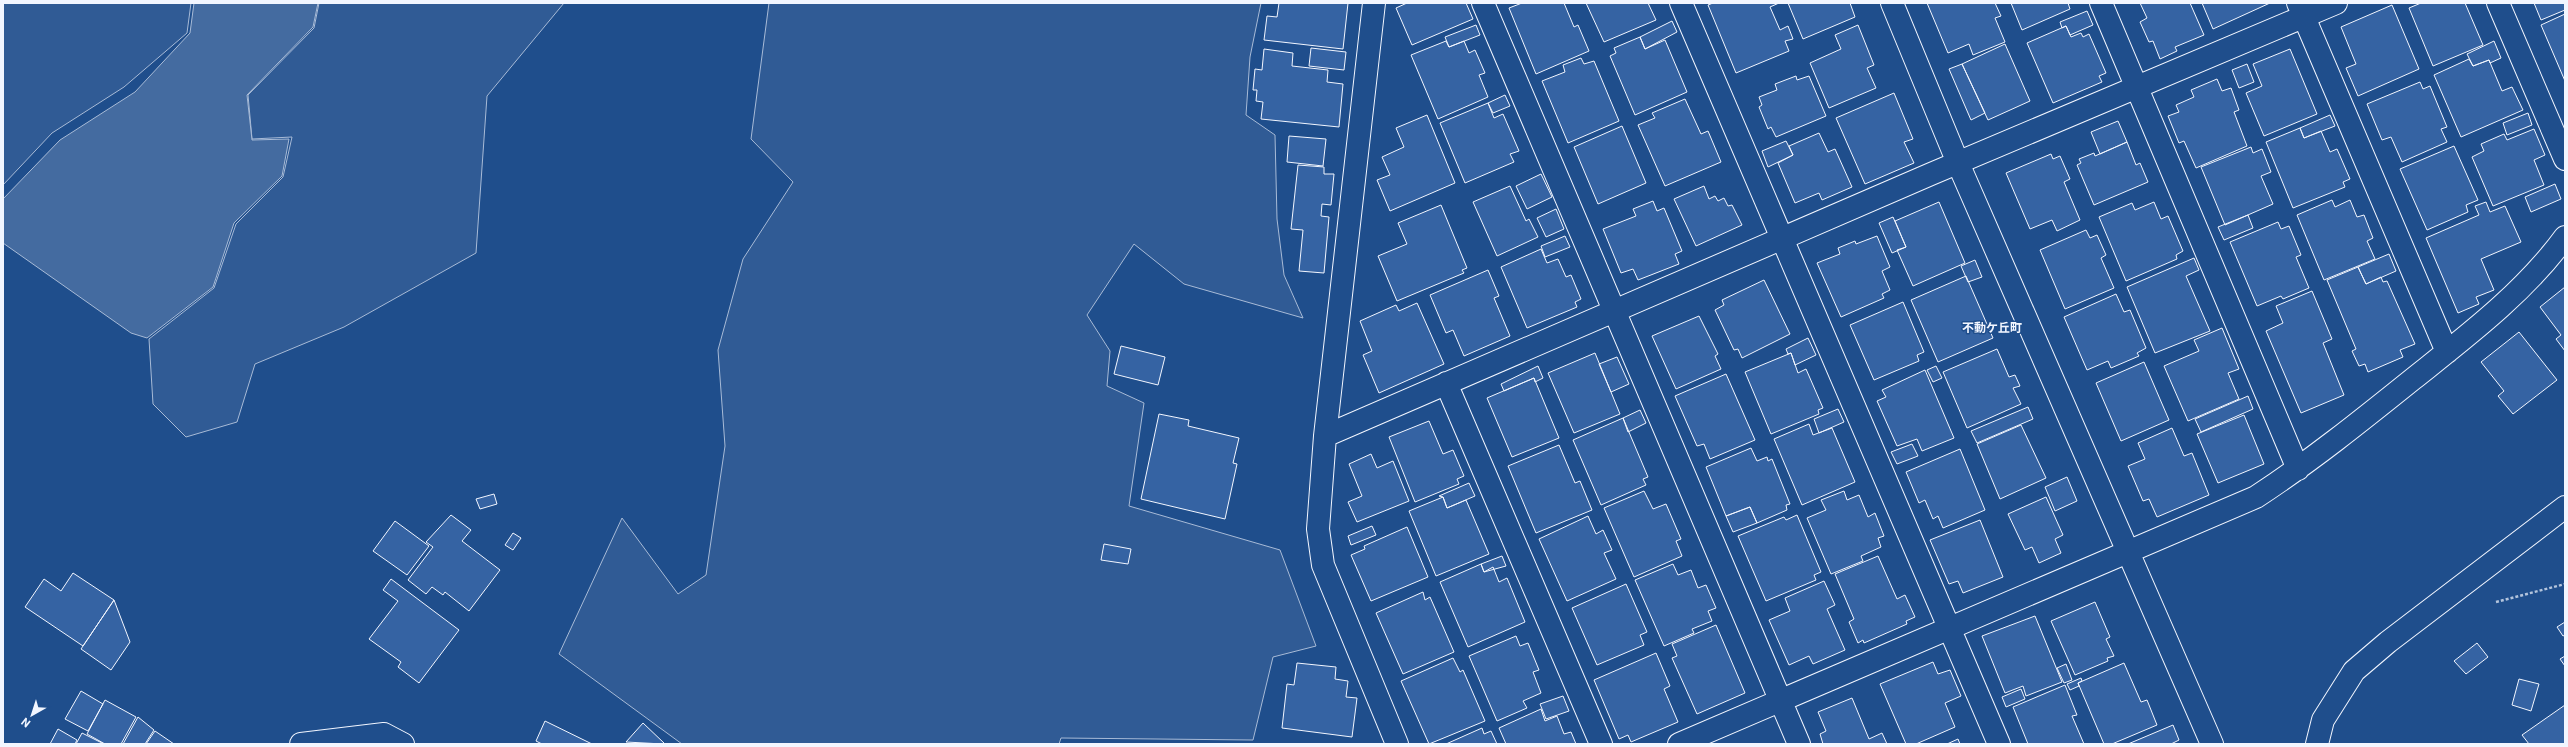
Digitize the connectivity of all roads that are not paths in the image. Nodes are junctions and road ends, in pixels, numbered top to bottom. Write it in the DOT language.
graph roads {
  1 [pos="1374,3"];
  2 [pos="1483,3"];
  3 [pos="1681,3"];
  4 [pos="1892,3"];
  5 [pos="2101,3"];
  6 [pos="2336,3"];
  7 [pos="2498,3"];
  8 [pos="2301,10"];
  9 [pos="2136,88"];
  10 [pos="2565,159"];
  11 [pos="1958,163"];
  12 [pos="2565,237"];
  13 [pos="1782,238"];
  14 [pos="1614,311"];
  15 [pos="2447,352"];
  16 [pos="1446,383"];
  17 [pos="1325,436"];
  18 [pos="2298,469"];
  19 [pos="2565,507"];
  20 [pos="2128,554"];
  21 [pos="1950,629"];
  22 [pos="1781,701"];
  23 [pos="301,744"];
  24 [pos="403,744"];
  25 [pos="1397,744"];
  26 [pos="1601,744"];
  27 [pos="1680,744"];
  28 [pos="1799,744"];
  29 [pos="1999,744"];
  30 [pos="2212,744"];
  31 [pos="2317,744"];
  1 -- 17 [label="street"];
  2 -- 14 [label="street"];
  3 -- 13 [label="street"];
  4 -- 11 [label="street"];
  5 -- 9 [label="street"];
  6 -- 8 [label="street"];
  7 -- 10 [label="street"];
  8 -- 9 [label="street"];
  8 -- 15 [label="street"];
  9 -- 11 [label="street"];
  9 -- 18 [label="street"];
  11 -- 13 [label="street"];
  11 -- 20 [label="street"];
  12 -- 15 [label="street"];
  13 -- 14 [label="street"];
  13 -- 21 [label="street"];
  14 -- 16 [label="street"];
  14 -- 22 [label="street"];
  15 -- 18 [label="street"];
  16 -- 17 [label="street"];
  16 -- 26 [label="street"];
  17 -- 25 [label="street"];
  18 -- 20 [label="street"];
  19 -- 31 [label="street"];
  20 -- 21 [label="street"];
  20 -- 30 [label="street"];
  21 -- 22 [label="street"];
  21 -- 29 [label="street"];
  22 -- 27 [label="street"];
  22 -- 28 [label="street"];
  23 -- 24 [label="street"];
}
